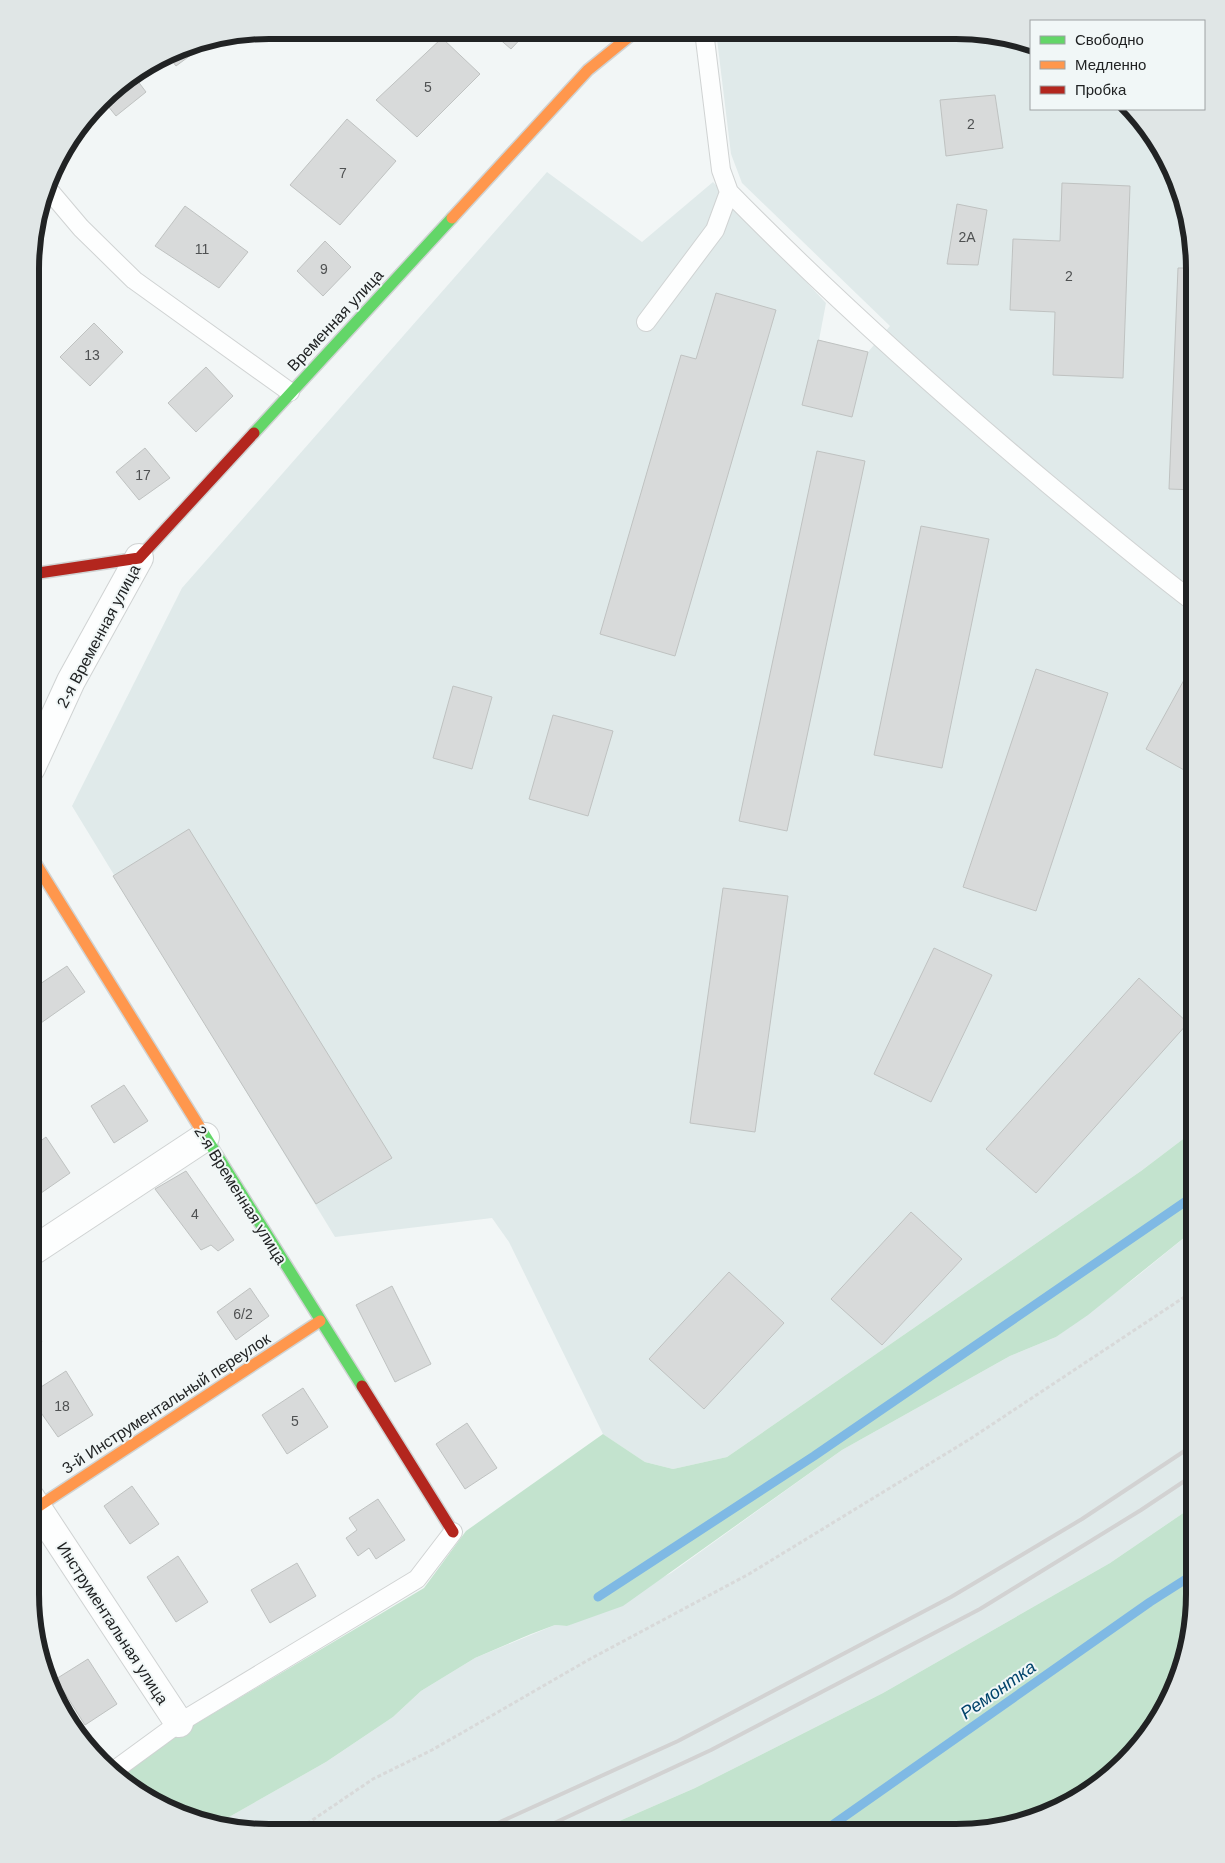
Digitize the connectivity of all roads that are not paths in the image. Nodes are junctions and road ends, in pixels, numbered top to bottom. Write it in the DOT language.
graph roads {
  1 [pos="626,39"];
  2 [pos="705,39"];
  3 [pos="729,192"];
  4 [pos="51,193"];
  5 [pos="646,322"];
  6 [pos="290,392"];
  7 [pos="139,558"];
  8 [pos="39,573"];
  9 [pos="1186,596"];
  10 [pos="39,750"];
  11 [pos="39,869"];
  12 [pos="205,1137"];
  13 [pos="39,1246"];
  14 [pos="320,1321"];
  15 [pos="39,1501"];
  16 [pos="39,1515"];
  17 [pos="453,1532"];
  18 [pos="179,1724"];
  19 [pos="118,1768"];
  1 -- 6 [label="street, Временная улица"];
  2 -- 3 [label="lane"];
  3 -- 5 [label="lane"];
  3 -- 9 [label="lane"];
  4 -- 6 [label="lane"];
  6 -- 7 [label="street, Временная улица"];
  7 -- 8 [label="street"];
  7 -- 10 [label="street, 2-я Временная улица"];
  11 -- 12 [label="street, 2-я Временная улица"];
  12 -- 13 [label="street"];
  12 -- 14 [label="street, 2-я Временная улица"];
  14 -- 15 [label="street, 3-й Инструментальный переулок"];
  14 -- 17 [label="street, 2-я Временная улица"];
  16 -- 18 [label="street, Инструментальная улица"];
  17 -- 18 [label="lane"];
  18 -- 19 [label="lane"];
}
